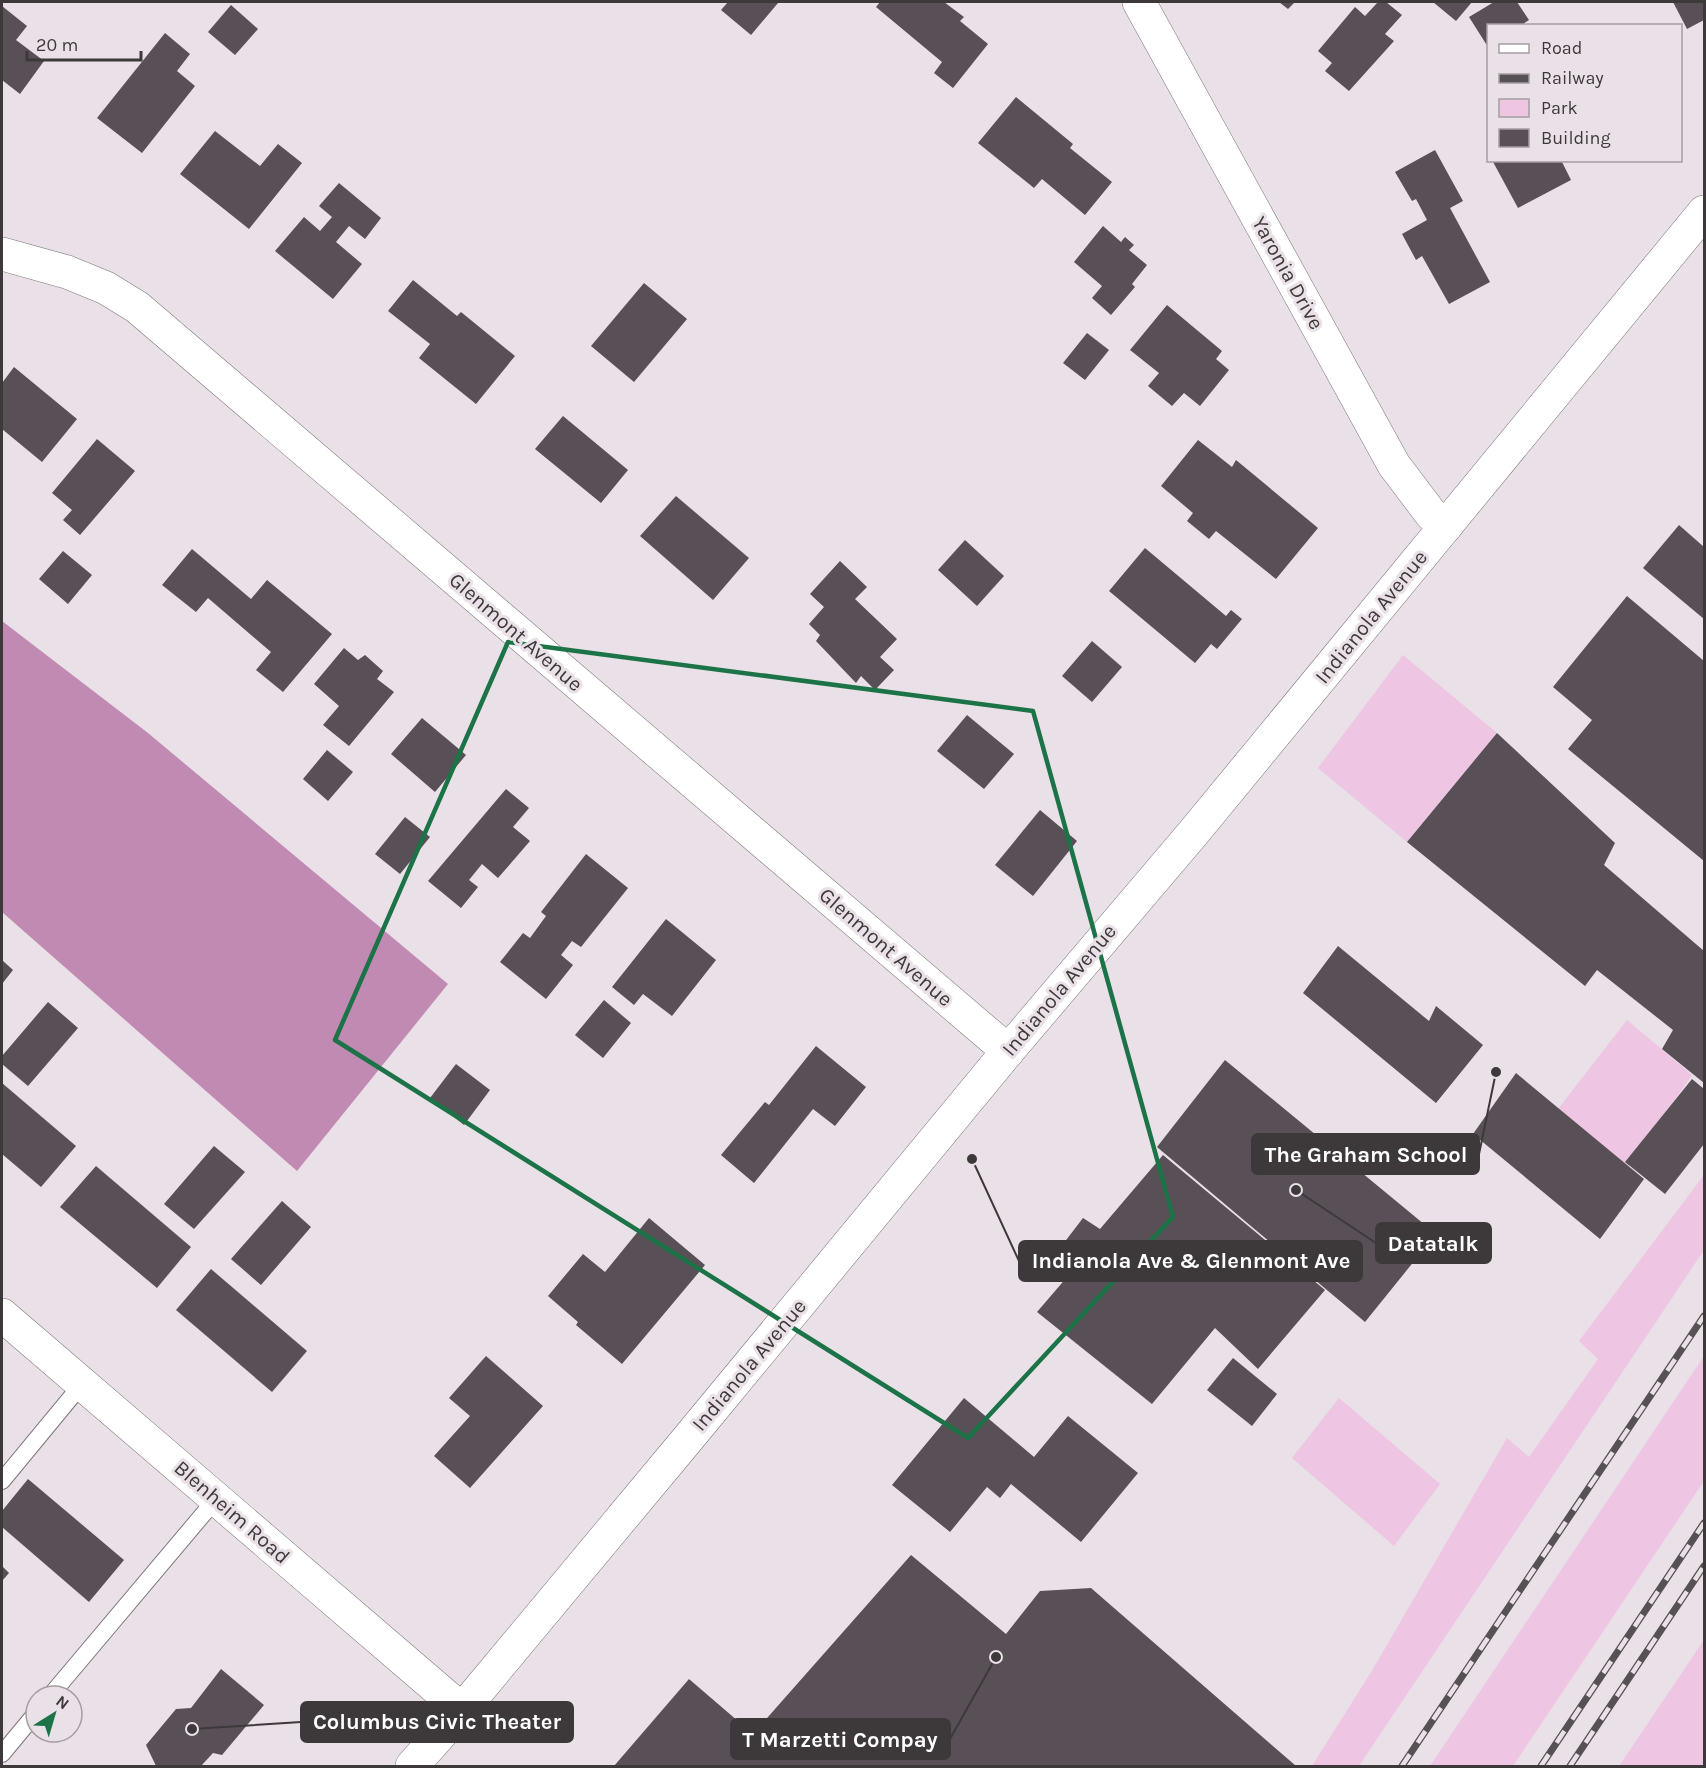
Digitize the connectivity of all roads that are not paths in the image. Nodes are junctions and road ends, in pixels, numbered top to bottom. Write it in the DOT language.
graph roads {
  1 [pos="1137,5"];
  2 [pos="1704,212"];
  3 [pos="2,254"];
  4 [pos="1446,526"];
  5 [pos="1008,1051"];
  6 [pos="2,1315"];
  7 [pos="82,1384"];
  8 [pos="2,1481"];
  9 [pos="216,1499"];
  10 [pos="61,1684"];
  11 [pos="462,1710"];
  12 [pos="24,1727"];
  13 [pos="2,1754"];
  14 [pos="412,1767"];
  1 -- 4 [label="street, Yaronia Drive"];
  2 -- 4 [label="street, Indianola Avenue"];
  3 -- 5 [label="street, Glenmont Avenue"];
  4 -- 5 [label="street, Indianola Avenue"];
  5 -- 11 [label="street, Indianola Avenue"];
  6 -- 7 [label="street, Blenheim Road"];
  7 -- 8 [label="lane"];
  7 -- 9 [label="street, Blenheim Road"];
  9 -- 10 [label="lane"];
  9 -- 11 [label="street, Blenheim Road"];
  11 -- 14 [label="street, Indianola Avenue"];
  12 -- 13 [label="lane"];
}
